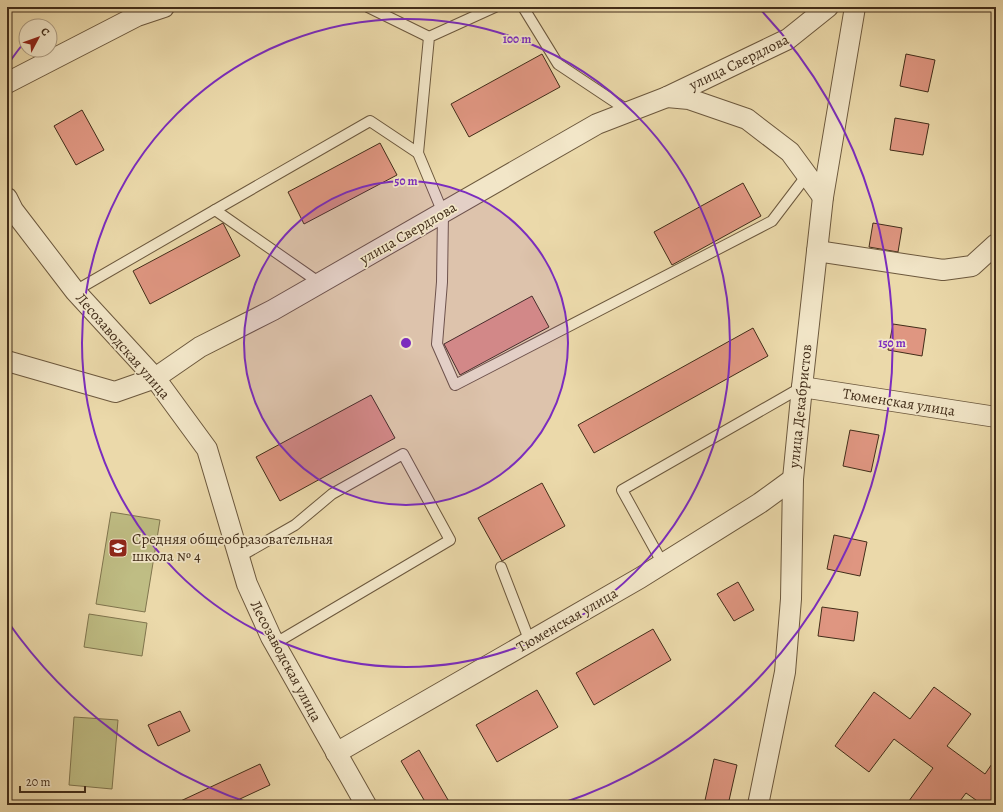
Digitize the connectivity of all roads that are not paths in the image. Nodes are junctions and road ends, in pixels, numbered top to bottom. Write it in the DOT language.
graph roads {
  1 [pos="164,7"];
  2 [pos="368,7"];
  3 [pos="495,7"];
  4 [pos="523,7"];
  5 [pos="828,7"];
  6 [pos="855,7"];
  7 [pos="429,37"];
  8 [pos="7,83"];
  9 [pos="667,97"];
  10 [pos="630,112"];
  11 [pos="418,153"];
  12 [pos="807,175"];
  13 [pos="823,197"];
  14 [pos="7,198"];
  15 [pos="215,210"];
  16 [pos="443,213"];
  17 [pos="996,244"];
  18 [pos="817,252"];
  19 [pos="320,283"];
  20 [pos="75,291"];
  21 [pos="7,361"];
  22 [pos="155,378"];
  23 [pos="802,387"];
  24 [pos="996,417"];
  25 [pos="793,479"];
  26 [pos="239,557"];
  27 [pos="663,564"];
  28 [pos="501,566"];
  29 [pos="530,642"];
  30 [pos="274,644"];
  31 [pos="336,753"];
  32 [pos="366,805"];
  33 [pos="758,805"];
  1 -- 8 [label="street"];
  2 -- 7 [label="lane"];
  3 -- 7 [label="lane"];
  4 -- 10 [label="lane"];
  5 -- 9 [label="street, улица Свердлова"];
  6 -- 13 [label="street, улица Декабристов"];
  7 -- 11 [label="lane"];
  9 -- 10 [label="street, улица Свердлова"];
  9 -- 12 [label="street, улица Свердлова"];
  10 -- 16 [label="street, улица Свердлова"];
  11 -- 15 [label="lane"];
  11 -- 16 [label="lane"];
  12 -- 13 [label="street, улица Свердлова"];
  12 -- 16 [label="lane"];
  13 -- 18 [label="street, улица Декабристов"];
  14 -- 20 [label="street, Лесозаводская улица"];
  15 -- 19 [label="lane"];
  15 -- 20 [label="lane"];
  16 -- 19 [label="street, улица Свердлова"];
  17 -- 18 [label="street"];
  18 -- 23 [label="street, улица Декабристов"];
  19 -- 22 [label="street, улица Свердлова"];
  20 -- 22 [label="street, Лесозаводская улица"];
  21 -- 22 [label="street"];
  22 -- 26 [label="street, Лесозаводская улица"];
  23 -- 24 [label="street, Тюменская улица"];
  23 -- 25 [label="street, улица Декабристов"];
  23 -- 27 [label="lane"];
  25 -- 27 [label="street, Тюменская улица"];
  25 -- 33 [label="street, улица Декабристов"];
  26 -- 30 [label="street, Лесозаводская улица"];
  26 -- 30 [label="lane"];
  27 -- 29 [label="street, Тюменская улица"];
  28 -- 29 [label="lane"];
  29 -- 31 [label="street, Тюменская улица"];
  30 -- 31 [label="street, Лесозаводская улица"];
  31 -- 32 [label="street, Лесозаводская улица"];
}
